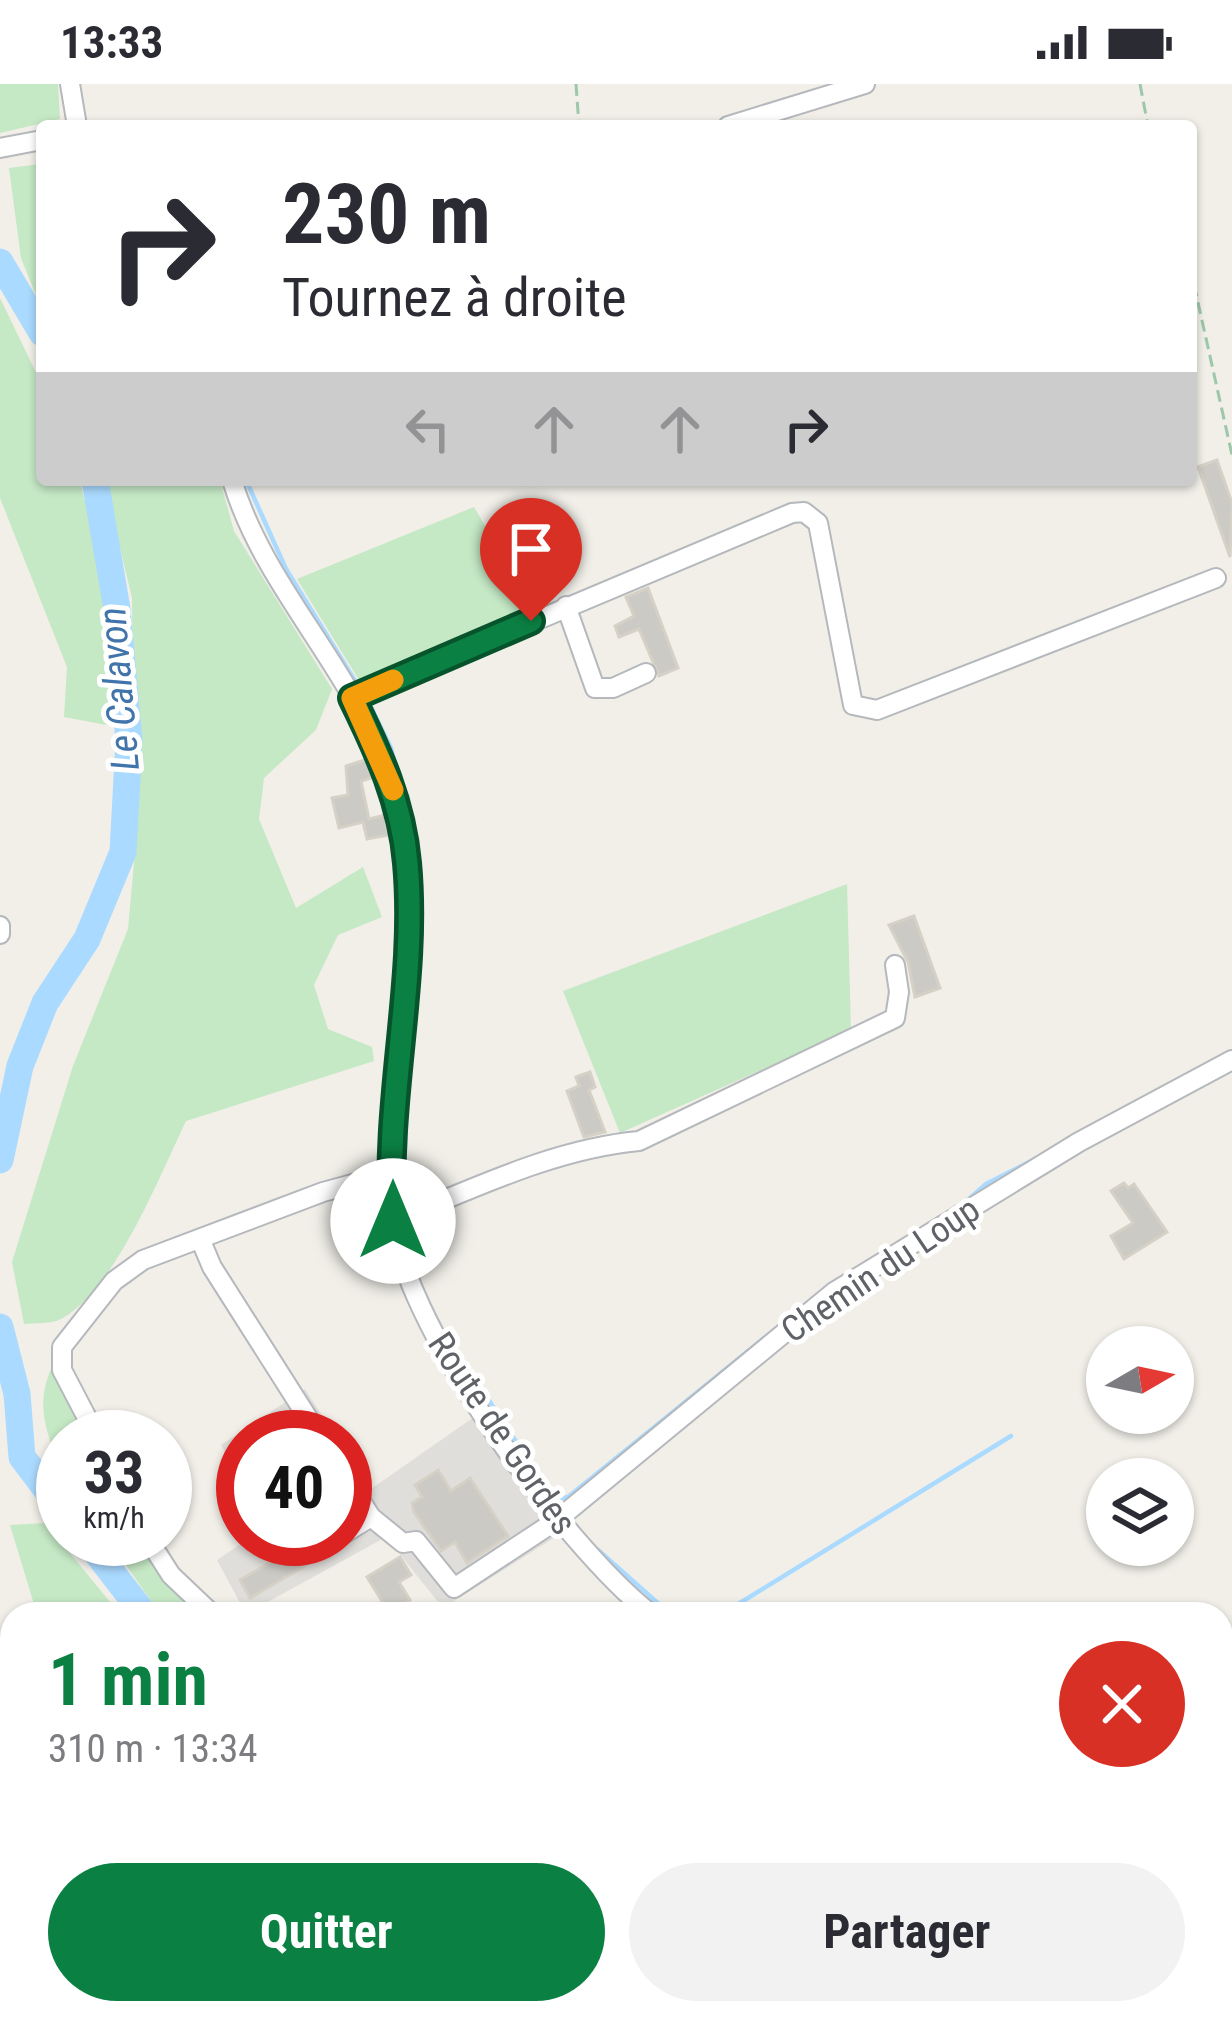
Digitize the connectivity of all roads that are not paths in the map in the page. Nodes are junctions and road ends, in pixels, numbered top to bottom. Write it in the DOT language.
graph roads {
  1 [pos="70,84"];
  2 [pos="865,84"];
  3 [pos="76,120"];
  4 [pos="748,120"];
  5 [pos="32,141"];
  6 [pos="0,148"];
  7 [pos="235,486"];
  8 [pos="1216,578"];
  9 [pos="566,606"];
  10 [pos="646,673"];
  11 [pos="352,698"];
  12 [pos="895,965"];
  13 [pos="1232,1060"];
  14 [pos="393,1173"];
  15 [pos="393,1221"];
  16 [pos="201,1241"];
  17 [pos="83,1410"];
  18 [pos="303,1410"];
  19 [pos="372,1518"];
  20 [pos="557,1520"];
  21 [pos="165,1566"];
  22 [pos="199,1602"];
  23 [pos="639,1602"];
  1 -- 3 [label="street"];
  2 -- 4 [label="street"];
  5 -- 6 [label="street"];
  7 -- 11 [label="street, Route de Gordes"];
  8 -- 9 [label="street"];
  9 -- 10 [label="street"];
  9 -- 11 [label="street"];
  11 -- 14 [label="street, Route de Gordes"];
  12 -- 15 [label="street"];
  13 -- 20 [label="street, Chemin du Loup"];
  14 -- 15 [label="street, Route de Gordes"];
  14 -- 16 [label="street"];
  15 -- 20 [label="street, Route de Gordes"];
  16 -- 17 [label="street"];
  16 -- 18 [label="street"];
  19 -- 20 [label="street, Chemin du Loup"];
  20 -- 23 [label="street, Route de Gordes"];
  21 -- 22 [label="street"];
}
